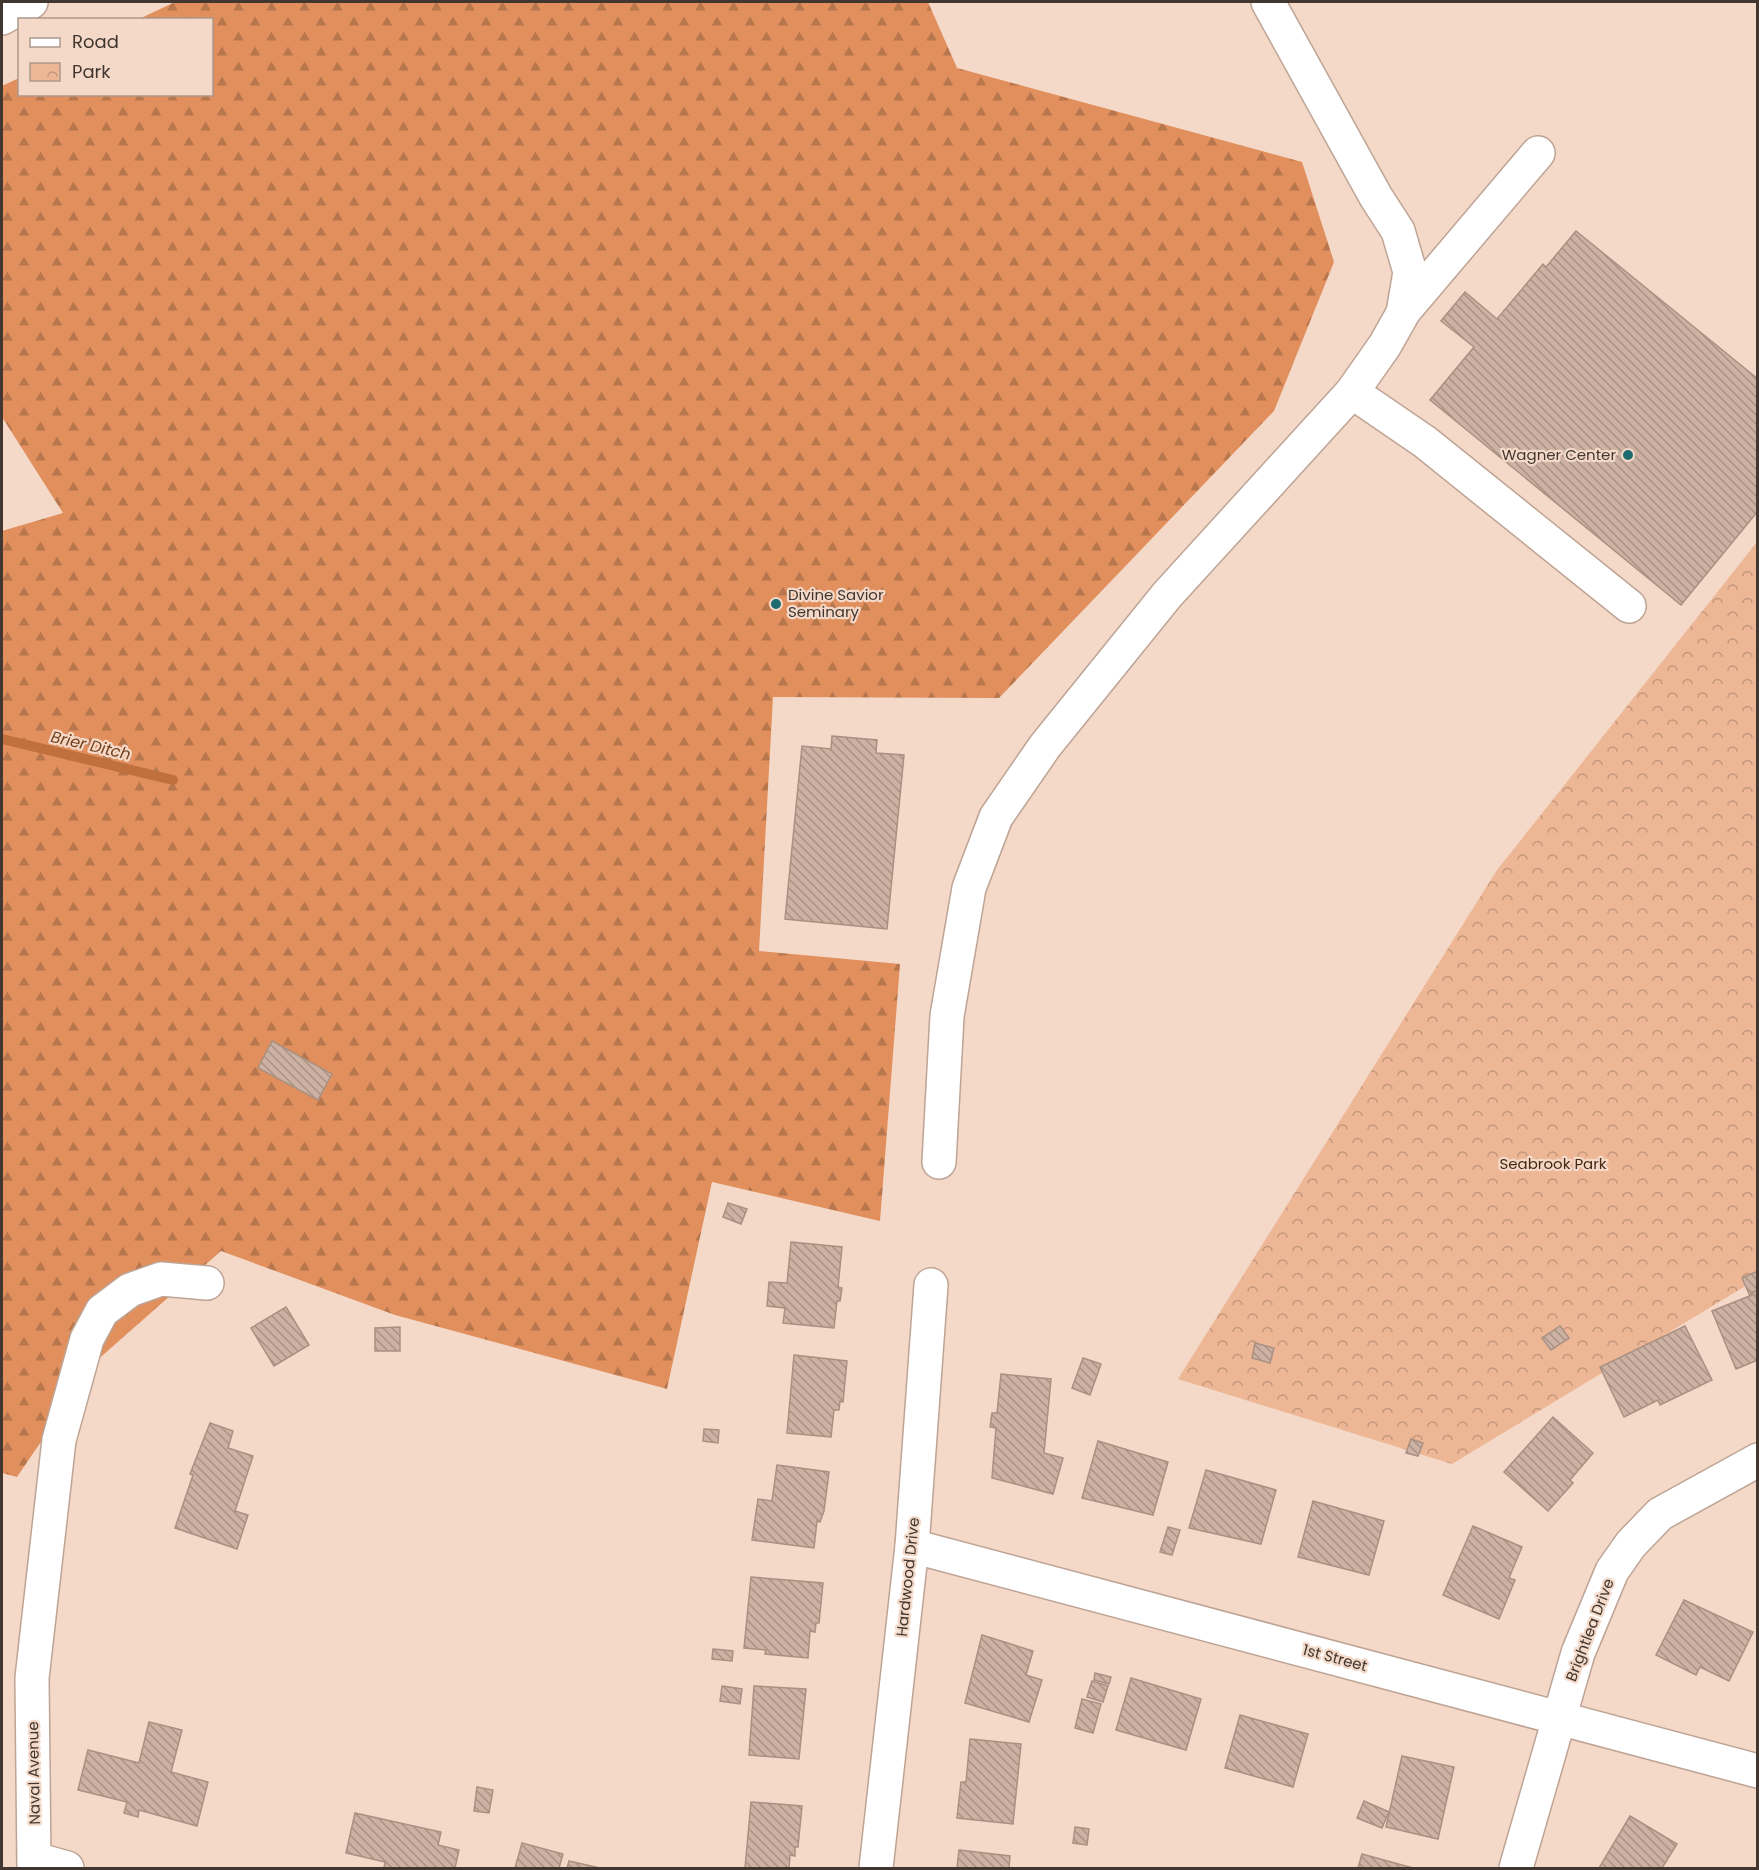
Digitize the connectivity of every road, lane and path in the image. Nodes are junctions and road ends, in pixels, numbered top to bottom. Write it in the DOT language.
graph roads {
  1 [pos="31,2"];
  2 [pos="1268,2"];
  3 [pos="2,18"];
  4 [pos="1538,153"];
  5 [pos="1403,312"];
  6 [pos="1352,392"];
  7 [pos="1629,606"];
  8 [pos="939,1162"];
  9 [pos="207,1283"];
  10 [pos="931,1285"];
  11 [pos="1758,1460"];
  12 [pos="912,1546"];
  13 [pos="1560,1717"];
  14 [pos="1758,1771"];
  15 [pos="35,1864"];
  16 [pos="68,1869"];
  17 [pos="876,1869"];
  18 [pos="1516,1869"];
  1 -- 3 [label="street"];
  2 -- 5 [label="street"];
  4 -- 5 [label="street"];
  5 -- 6 [label="street"];
  6 -- 7 [label="street"];
  6 -- 8 [label="street"];
  9 -- 15 [label="street, Naval Avenue"];
  10 -- 12 [label="street, Hardwood Drive"];
  11 -- 13 [label="street, Brightlea Drive"];
  12 -- 13 [label="street, 1st Street"];
  12 -- 17 [label="street, Hardwood Drive"];
  13 -- 14 [label="street, 1st Street"];
  13 -- 18 [label="street, Brightlea Drive"];
  15 -- 16 [label="street"];
}
